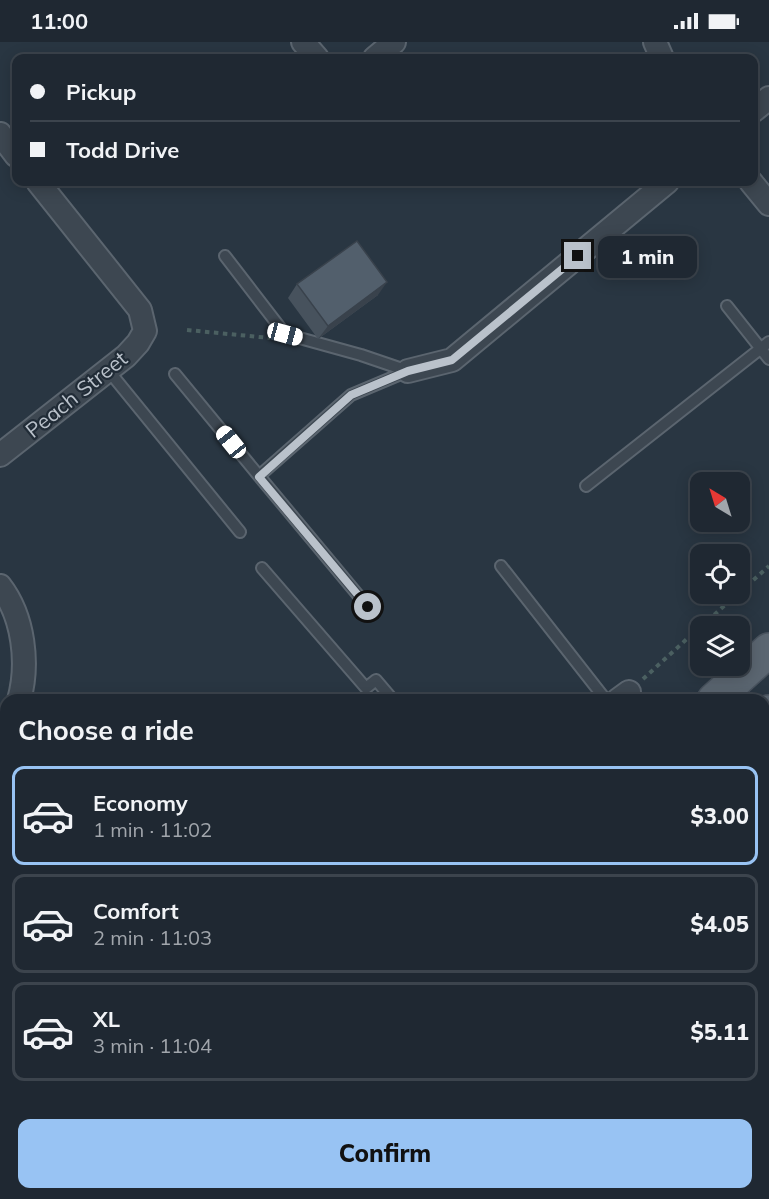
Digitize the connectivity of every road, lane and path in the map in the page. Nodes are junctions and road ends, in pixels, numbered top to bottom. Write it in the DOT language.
graph roads {
  1 [pos="303,42"];
  2 [pos="394,42"];
  3 [pos="314,54"];
  4 [pos="380,54"];
  5 [pos="0,134"];
  6 [pos="12,149"];
  7 [pos="41,186"];
  8 [pos="662,186"];
  9 [pos="754,186"];
  10 [pos="769,204"];
  11 [pos="225,256"];
  12 [pos="727,306"];
  13 [pos="187,330"];
  14 [pos="285,334"];
  15 [pos="765,345"];
  16 [pos="769,359"];
  17 [pos="108,370"];
  18 [pos="408,371"];
  19 [pos="175,374"];
  20 [pos="0,455"];
  21 [pos="259,477"];
  22 [pos="586,486"];
  23 [pos="240,532"];
  24 [pos="501,566"];
  25 [pos="769,566"];
  26 [pos="262,568"];
  27 [pos="750,583"];
  28 [pos="0,586"];
  29 [pos="726,604"];
  30 [pos="368,607"];
  31 [pos="713,616"];
  32 [pos="690,637"];
  33 [pos="769,650"];
  34 [pos="20,694"];
  35 [pos="388,694"];
  36 [pos="601,694"];
  37 [pos="626,694"];
  38 [pos="721,694"];
  1 -- 3 [label="street"];
  2 -- 4 [label="street"];
  5 -- 6 [label="street"];
  7 -- 17 [label="street, Peach Street"];
  8 -- 18 [label="street"];
  9 -- 10 [label="street"];
  11 -- 14 [label="lane"];
  12 -- 15 [label="lane"];
  13 -- 14 [label="path"];
  14 -- 18 [label="lane"];
  15 -- 16 [label="lane"];
  15 -- 22 [label="lane"];
  17 -- 20 [label="street, Peach Street"];
  17 -- 23 [label="lane"];
  18 -- 21 [label="lane"];
  19 -- 21 [label="lane"];
  21 -- 30 [label="lane"];
  24 -- 36 [label="lane"];
  25 -- 27 [label="path"];
  26 -- 35 [label="lane"];
  28 -- 34 [label="street"];
  29 -- 31 [label="path"];
  32 -- 37 [label="path"];
  33 -- 38 [label="main road"];
}
